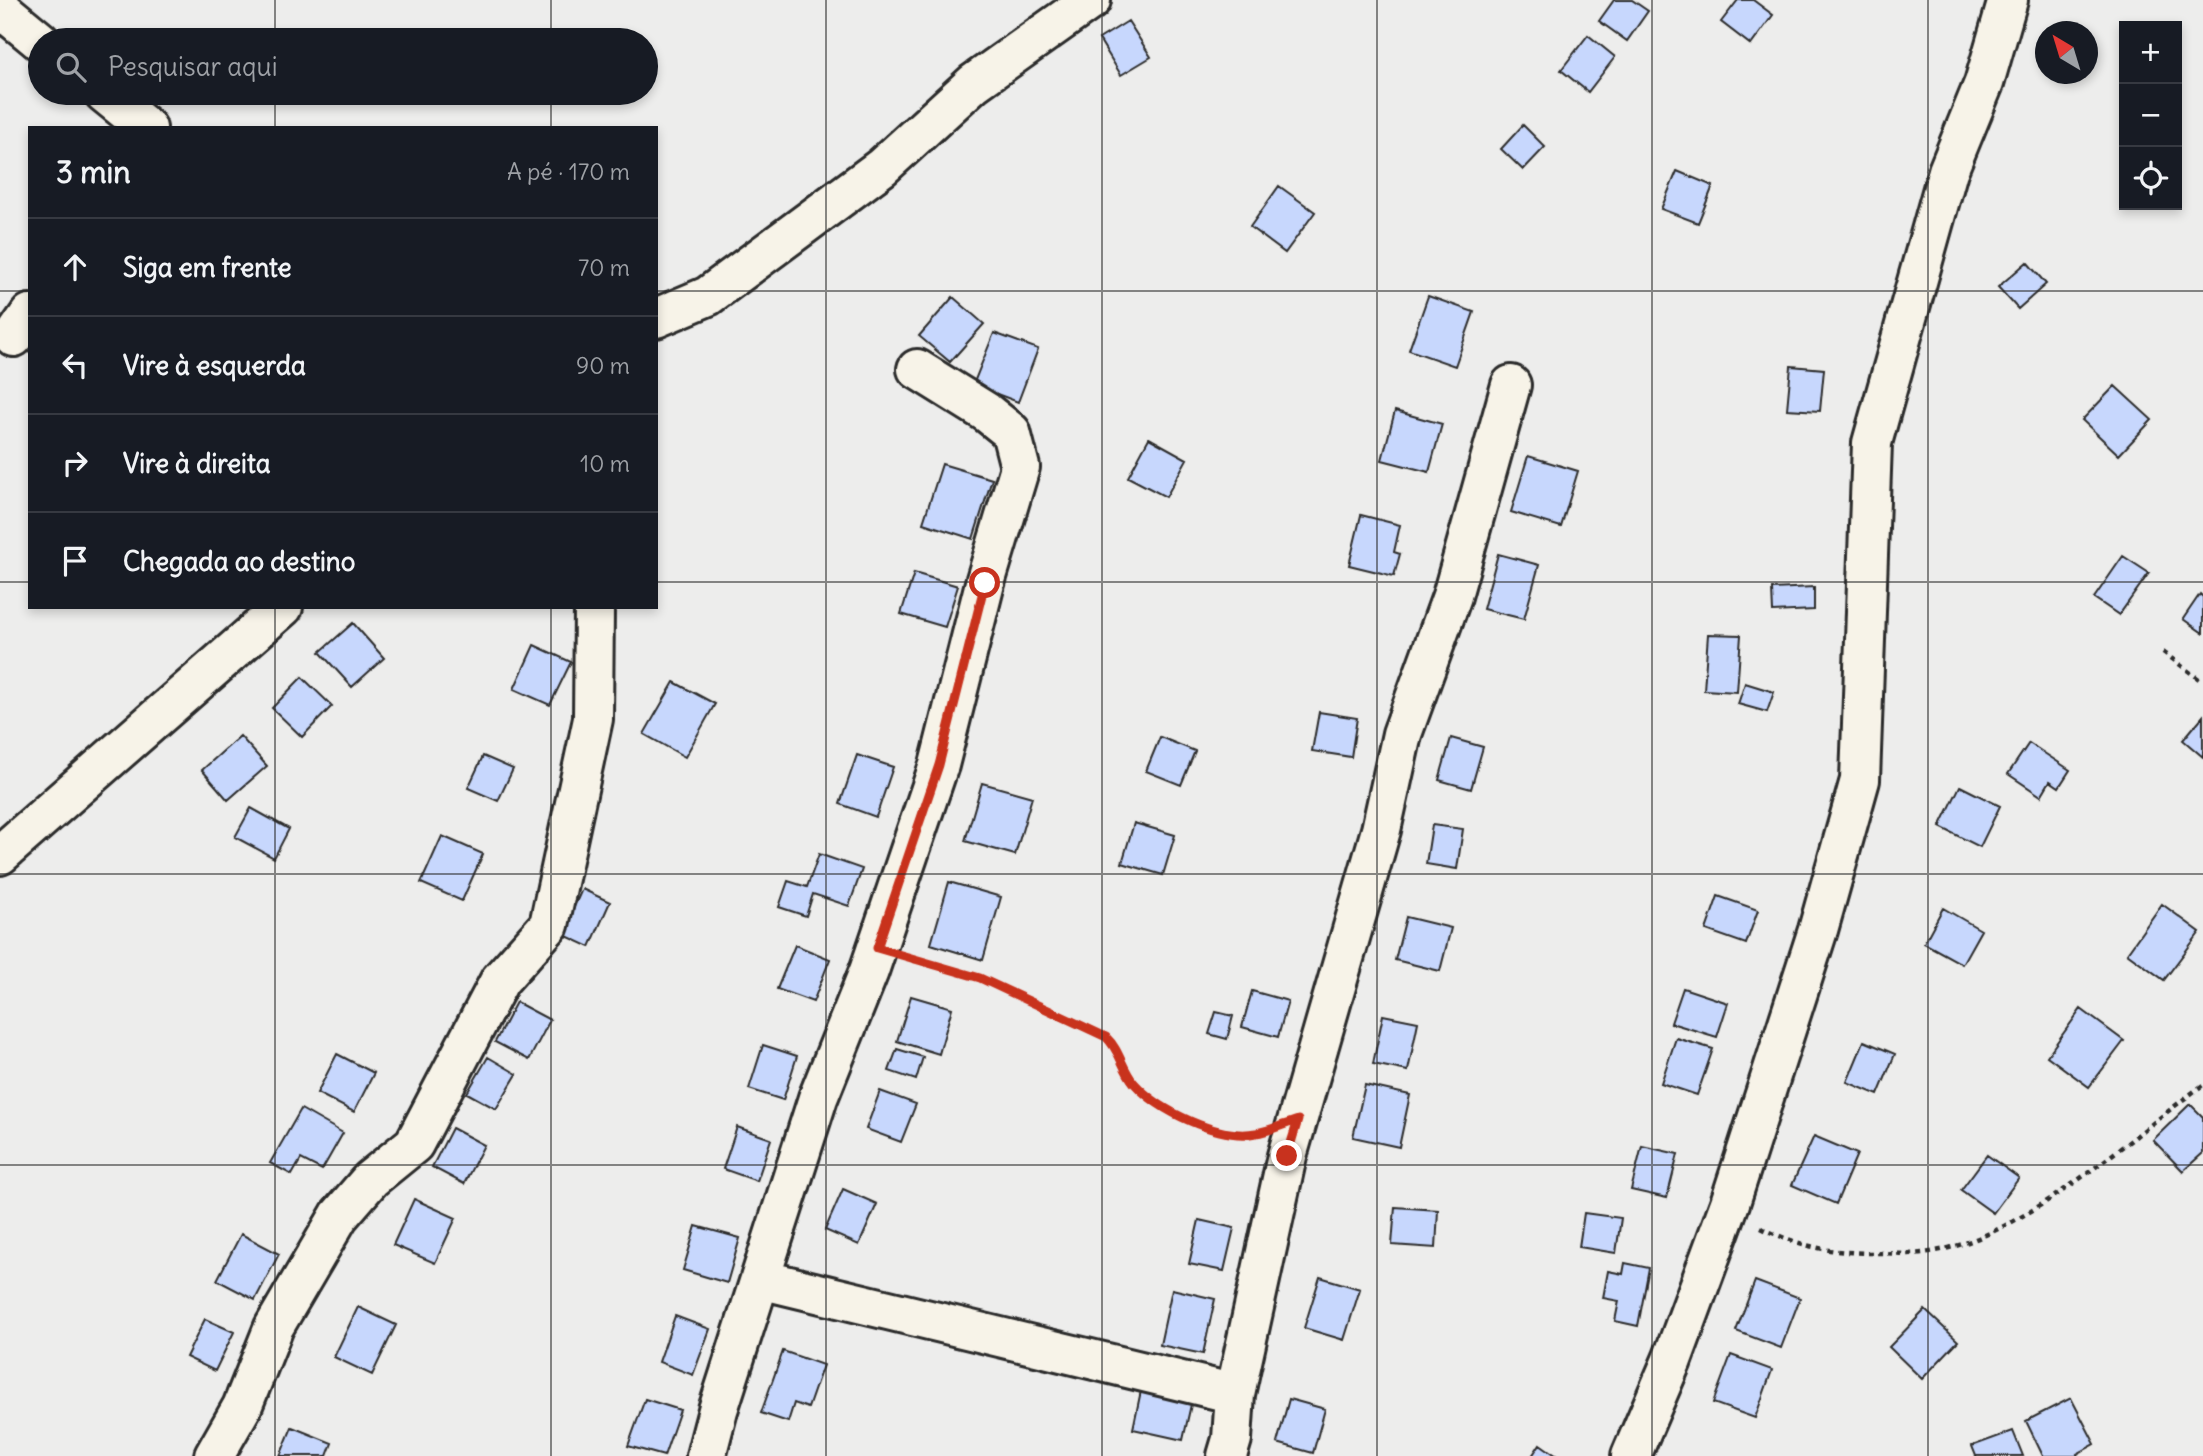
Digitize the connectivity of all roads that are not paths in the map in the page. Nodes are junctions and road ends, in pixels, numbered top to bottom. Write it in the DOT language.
graph roads {
  1 [pos="1091,0"];
  2 [pos="2008,0"];
  3 [pos="0,8"];
  4 [pos="28,31"];
  5 [pos="119,105"];
  6 [pos="145,126"];
  7 [pos="658,317"];
  8 [pos="916,369"];
  9 [pos="1511,385"];
  10 [pos="281,609"];
  11 [pos="594,609"];
  12 [pos="0,855"];
  13 [pos="760,1279"];
  14 [pos="1235,1394"];
  15 [pos="214,1456"];
  16 [pos="706,1456"];
  17 [pos="1227,1456"];
  18 [pos="1630,1456"];
  1 -- 7 [label="street"];
  2 -- 18 [label="street"];
  3 -- 4 [label="street"];
  5 -- 6 [label="street"];
  8 -- 13 [label="street"];
  9 -- 14 [label="street"];
  10 -- 12 [label="street"];
  11 -- 15 [label="street"];
  13 -- 14 [label="street"];
  13 -- 16 [label="street"];
  14 -- 17 [label="street"];
}
